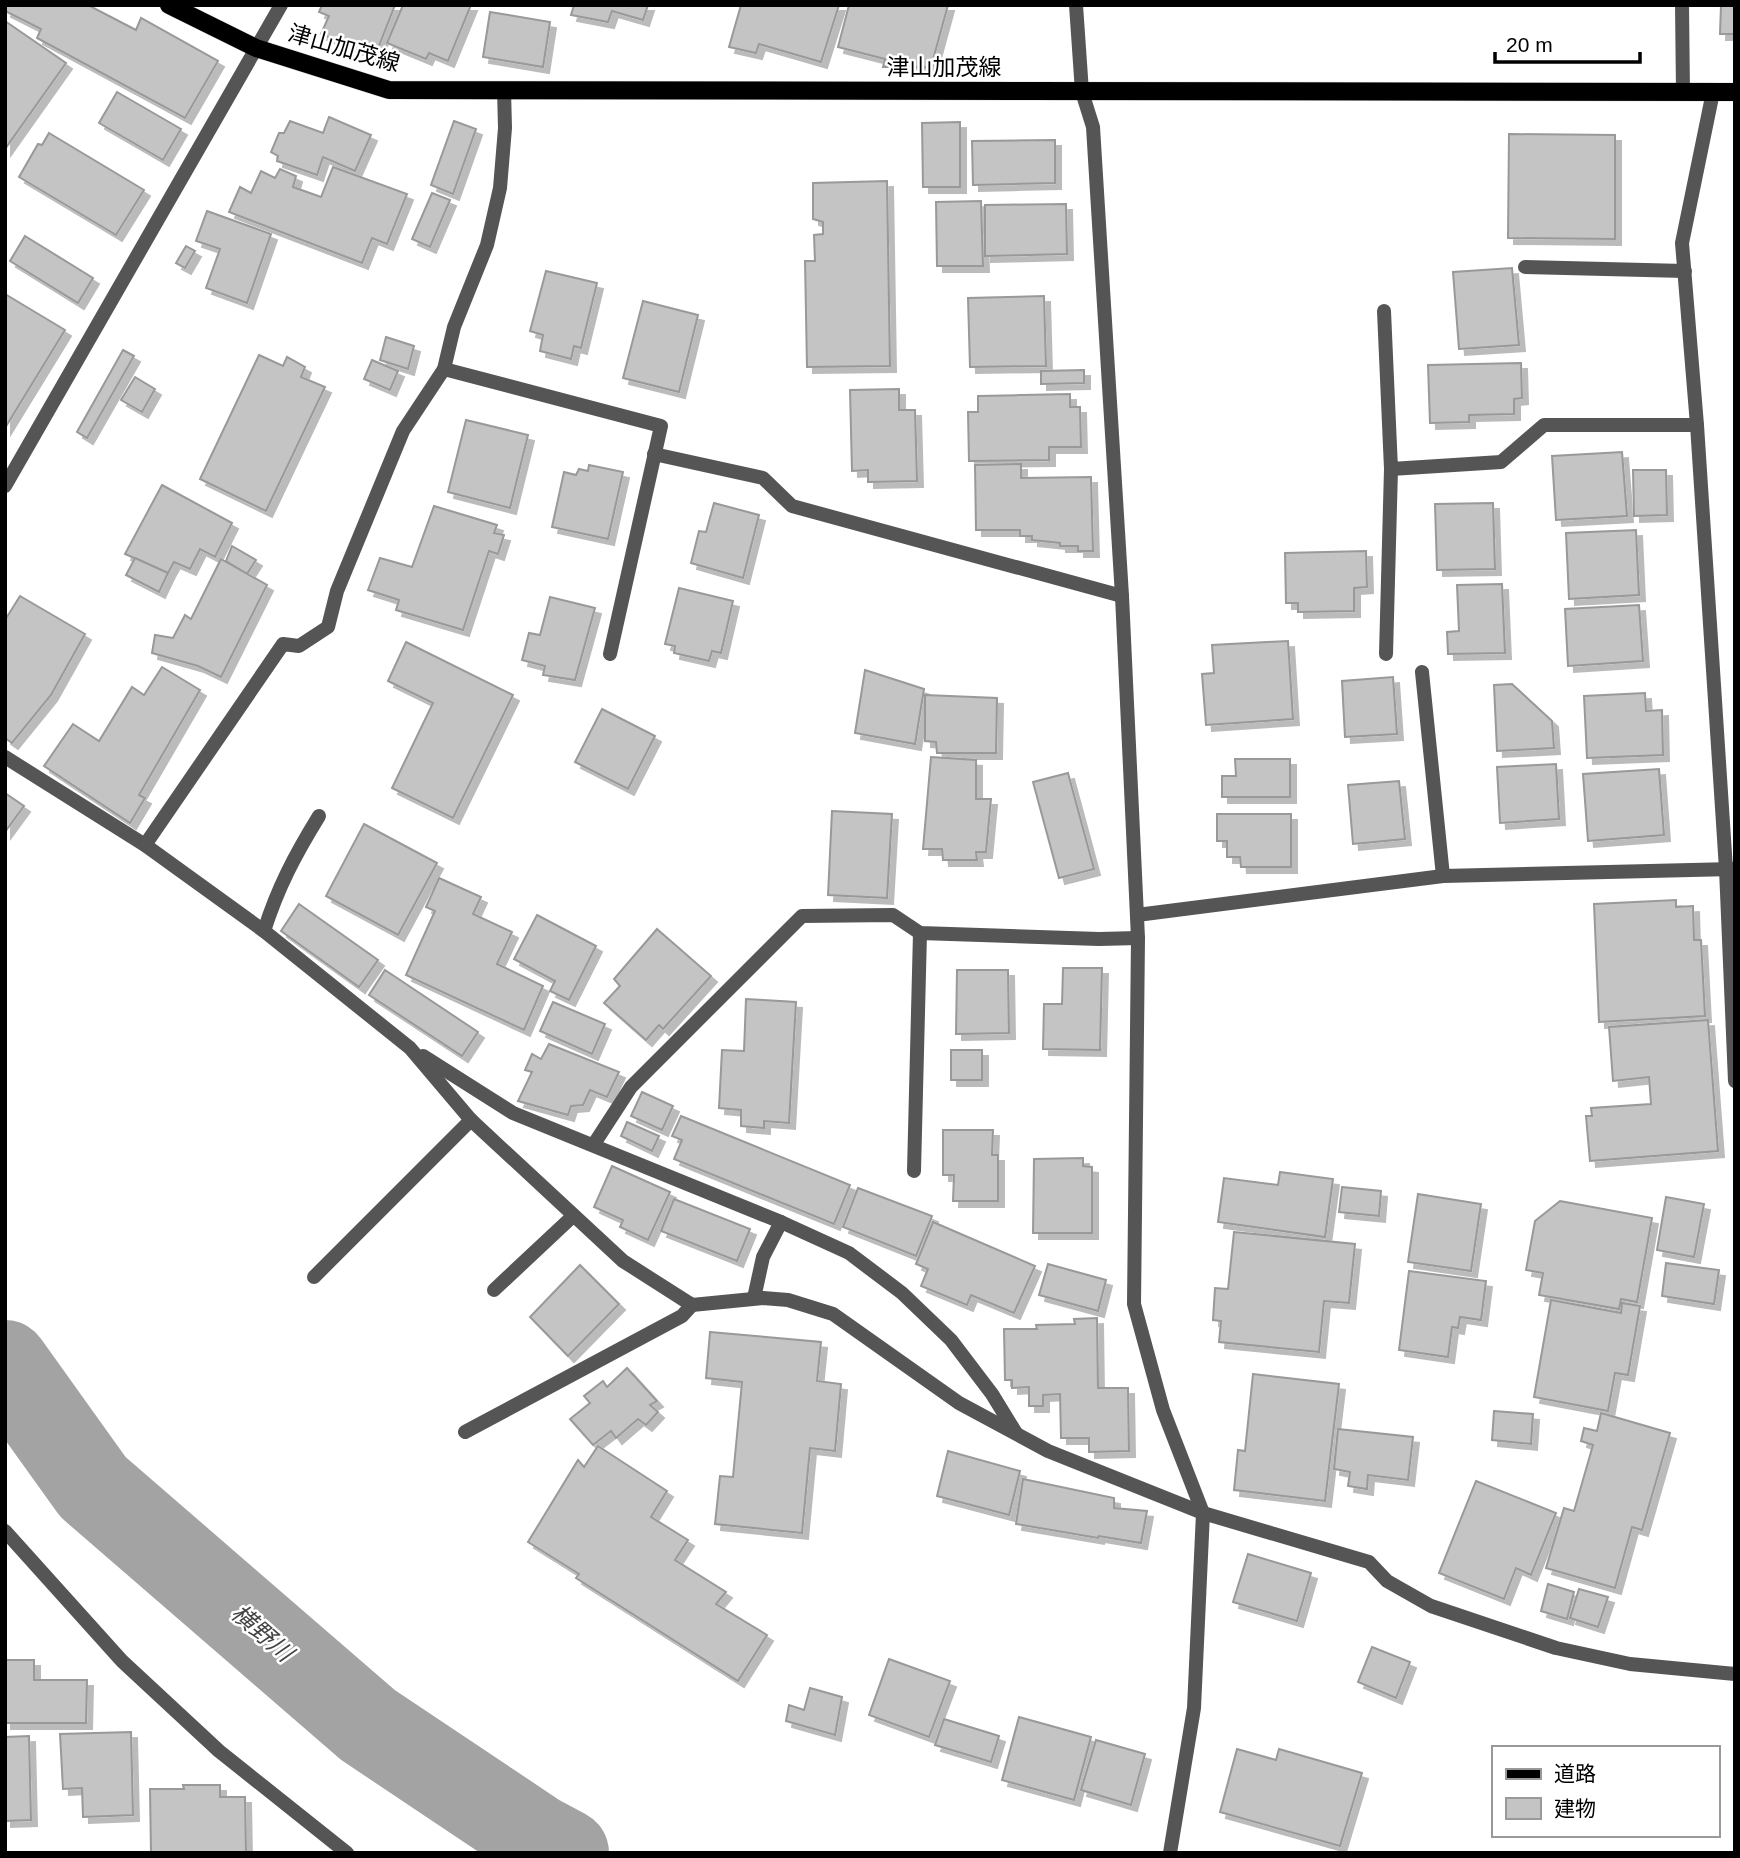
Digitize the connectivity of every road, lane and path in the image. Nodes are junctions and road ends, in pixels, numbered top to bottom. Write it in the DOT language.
graph roads {
  1 [pos="169,5"];
  2 [pos="281,5"];
  3 [pos="1076,5"];
  4 [pos="1682,5"];
  5 [pos="256,48"];
  6 [pos="504,90"];
  7 [pos="1082,92"];
  8 [pos="1683,92"];
  9 [pos="1713,92"];
  10 [pos="1735,92"];
  11 [pos="1525,267"];
  12 [pos="1685,271"];
  13 [pos="1384,311"];
  14 [pos="444,369"];
  15 [pos="1697,425"];
  16 [pos="654,454"];
  17 [pos="1391,469"];
  18 [pos="5,486"];
  19 [pos="1122,596"];
  20 [pos="610,654"];
  21 [pos="1387,654"];
  22 [pos="1422,672"];
  23 [pos="5,757"];
  24 [pos="319,816"];
  25 [pos="145,845"];
  26 [pos="1730,869"];
  27 [pos="1443,876"];
  28 [pos="1137,915"];
  29 [pos="264,931"];
  30 [pos="920,933"];
  31 [pos="1138,938"];
  32 [pos="410,1048"];
  33 [pos="1735,1082"];
  34 [pos="471,1121"];
  35 [pos="594,1144"];
  36 [pos="914,1171"];
  37 [pos="573,1216"];
  38 [pos="781,1222"];
  39 [pos="314,1277"];
  40 [pos="494,1290"];
  41 [pos="754,1298"];
  42 [pos="692,1305"];
  43 [pos="466,1433"];
  44 [pos="1016,1433"];
  45 [pos="1203,1513"];
  46 [pos="5,1531"];
  47 [pos="1735,1674"];
  48 [pos="344,1852"];
  49 [pos="1170,1853"];
  1 -- 5 [label="main road, 津山加茂線"];
  2 -- 5 [label="street"];
  3 -- 7 [label="street"];
  4 -- 8 [label="street"];
  5 -- 6 [label="main road, 津山加茂線"];
  5 -- 18 [label="street"];
  6 -- 7 [label="main road, 津山加茂線"];
  6 -- 14 [label="street"];
  7 -- 8 [label="main road, 津山加茂線"];
  7 -- 19 [label="street"];
  8 -- 9 [label="main road, 津山加茂線"];
  9 -- 10 [label="main road, 津山加茂線"];
  9 -- 12 [label="street"];
  11 -- 12 [label="street"];
  12 -- 15 [label="street"];
  13 -- 17 [label="street"];
  14 -- 16 [label="street"];
  14 -- 25 [label="street"];
  15 -- 17 [label="street"];
  15 -- 26 [label="street"];
  16 -- 19 [label="street"];
  16 -- 20 [label="street"];
  17 -- 21 [label="street"];
  19 -- 28 [label="street"];
  22 -- 27 [label="street"];
  23 -- 25 [label="street"];
  24 -- 29 [label="street"];
  25 -- 29 [label="street"];
  26 -- 27 [label="street"];
  26 -- 33 [label="street"];
  27 -- 28 [label="street"];
  28 -- 31 [label="street"];
  29 -- 32 [label="street"];
  30 -- 31 [label="street"];
  30 -- 35 [label="street"];
  30 -- 36 [label="street"];
  31 -- 45 [label="street"];
  32 -- 34 [label="street"];
  32 -- 35 [label="street"];
  34 -- 37 [label="street"];
  34 -- 39 [label="street"];
  35 -- 38 [label="street"];
  37 -- 40 [label="street"];
  37 -- 42 [label="street"];
  38 -- 41 [label="street"];
  38 -- 44 [label="street"];
  41 -- 42 [label="street"];
  41 -- 44 [label="street"];
  42 -- 43 [label="street"];
  44 -- 45 [label="street"];
  45 -- 47 [label="street"];
  45 -- 49 [label="street"];
  46 -- 48 [label="street"];
}
